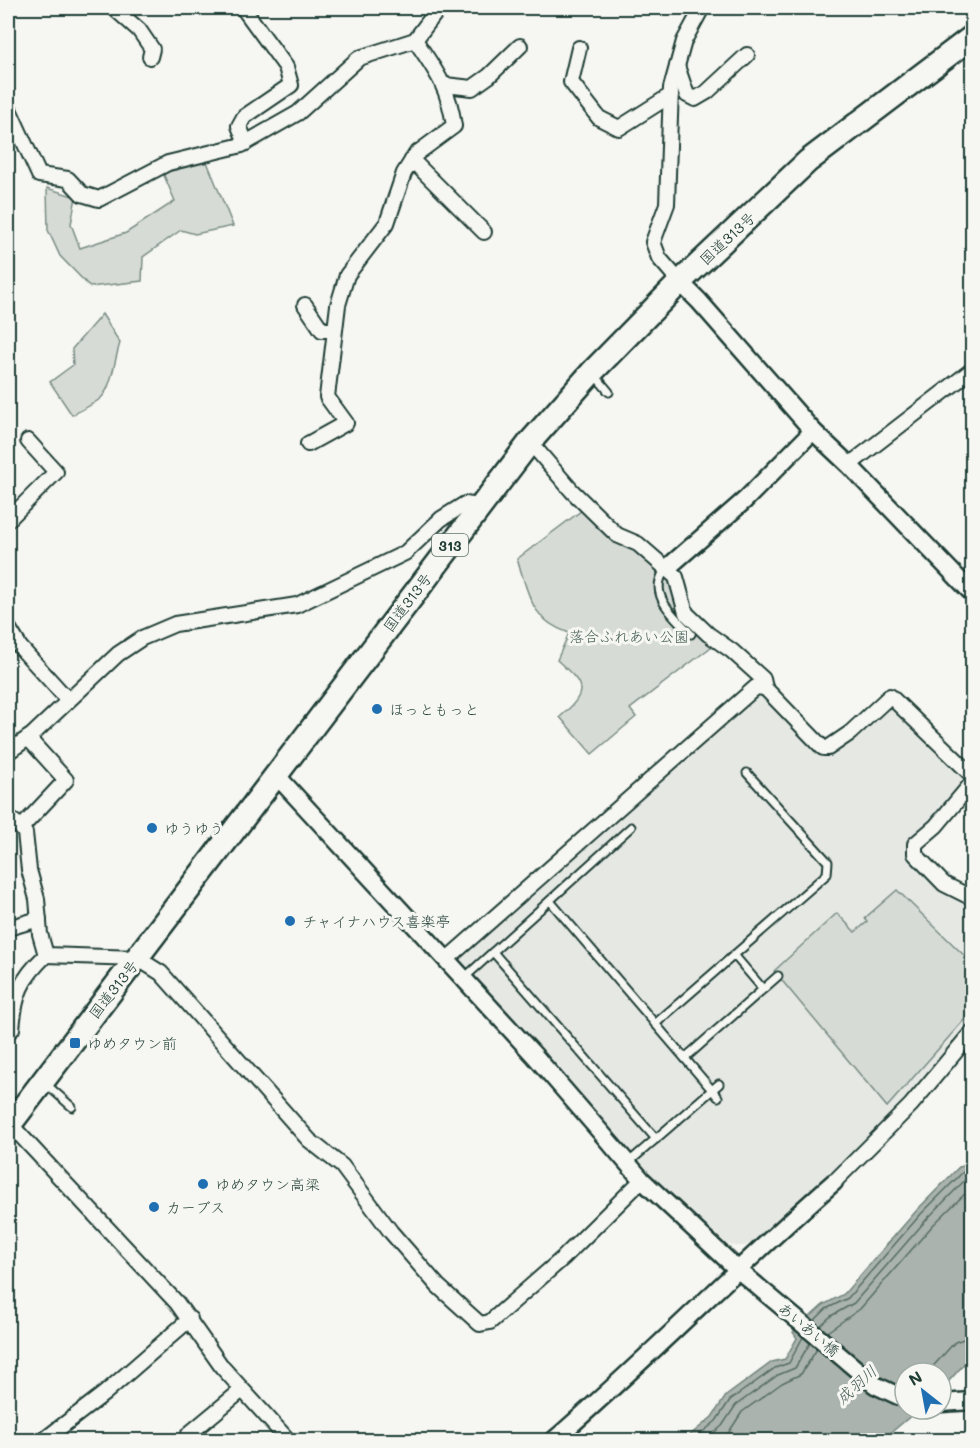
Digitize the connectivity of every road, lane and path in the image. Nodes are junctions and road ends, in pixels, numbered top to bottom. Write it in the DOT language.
graph roads {
  1 [pos="243,8"];
  2 [pos="439,8"];
  3 [pos="702,8"];
  4 [pos="124,10"];
  5 [pos="972,37"];
  6 [pos="415,40"];
  7 [pos="520,46"];
  8 [pos="579,48"];
  9 [pos="747,55"];
  10 [pos="150,57"];
  11 [pos="677,66"];
  12 [pos="445,85"];
  13 [pos="671,95"];
  14 [pos="8,107"];
  15 [pos="246,143"];
  16 [pos="412,160"];
  17 [pos="484,232"];
  18 [pos="680,282"];
  19 [pos="305,306"];
  20 [pos="334,330"];
  21 [pos="592,372"];
  22 [pos="971,374"];
  23 [pos="609,392"];
  24 [pos="813,431"];
  25 [pos="28,441"];
  26 [pos="530,442"];
  27 [pos="308,444"];
  28 [pos="849,465"];
  29 [pos="479,506"];
  30 [pos="8,520"];
  31 [pos="666,569"];
  32 [pos="972,593"];
  33 [pos="8,627"];
  34 [pos="691,634"];
  35 [pos="765,688"];
  36 [pos="68,700"];
  37 [pos="28,738"];
  38 [pos="8,752"];
  39 [pos="747,773"];
  40 [pos="972,775"];
  41 [pos="276,776"];
  42 [pos="972,783"];
  43 [pos="8,818"];
  44 [pos="631,827"];
  45 [pos="21,828"];
  46 [pos="972,898"];
  47 [pos="550,901"];
  48 [pos="39,919"];
  49 [pos="8,928"];
  50 [pos="493,952"];
  51 [pos="46,955"];
  52 [pos="734,955"];
  53 [pos="137,958"];
  54 [pos="446,960"];
  55 [pos="778,976"];
  56 [pos="463,979"];
  57 [pos="763,989"];
  58 [pos="655,1024"];
  59 [pos="12,1029"];
  60 [pos="972,1032"];
  61 [pos="685,1058"];
  62 [pos="42,1080"];
  63 [pos="719,1084"];
  64 [pos="712,1090"];
  65 [pos="718,1097"];
  66 [pos="72,1107"];
  67 [pos="8,1126"];
  68 [pos="656,1139"];
  69 [pos="628,1163"];
  70 [pos="642,1180"];
  71 [pos="834,1182"];
  72 [pos="741,1272"];
  73 [pos="190,1319"];
  74 [pos="242,1390"];
  75 [pos="893,1393"];
  76 [pos="972,1401"];
  77 [pos="953,1402"];
  78 [pos="189,1434"];
  79 [pos="45,1440"];
  80 [pos="288,1440"];
  81 [pos="554,1440"];
  1 -- 15 [label="street"];
  2 -- 6 [label="street"];
  3 -- 11 [label="street"];
  4 -- 10 [label="street"];
  5 -- 18 [label="highway, 国道313号 / 313"];
  6 -- 12 [label="street"];
  6 -- 15 [label="street"];
  7 -- 12 [label="street"];
  8 -- 13 [label="street"];
  9 -- 11 [label="street"];
  11 -- 13 [label="street"];
  12 -- 16 [label="street"];
  13 -- 18 [label="street"];
  14 -- 15 [label="street"];
  16 -- 17 [label="street"];
  16 -- 20 [label="street"];
  18 -- 21 [label="highway, 国道313号 / 313"];
  18 -- 24 [label="street"];
  19 -- 20 [label="street"];
  20 -- 27 [label="street"];
  21 -- 23 [label="lane"];
  21 -- 26 [label="highway, 国道313号 / 313"];
  22 -- 28 [label="street"];
  24 -- 28 [label="street"];
  24 -- 31 [label="street"];
  25 -- 30 [label="street"];
  26 -- 29 [label="highway, 国道313号 / 313"];
  26 -- 31 [label="street"];
  28 -- 32 [label="street"];
  29 -- 36 [label="street"];
  29 -- 41 [label="highway, 国道313号 / 313"];
  31 -- 34 [label="lane"];
  31 -- 35 [label="street"];
  33 -- 36 [label="street"];
  35 -- 40 [label="street"];
  35 -- 54 [label="street"];
  36 -- 37 [label="street"];
  37 -- 38 [label="street"];
  37 -- 45 [label="street"];
  39 -- 52 [label="lane"];
  41 -- 53 [label="highway, 国道313号 / 313"];
  41 -- 54 [label="street, あいあい橋"];
  42 -- 46 [label="street"];
  43 -- 45 [label="street"];
  44 -- 47 [label="lane"];
  45 -- 48 [label="street"];
  47 -- 50 [label="lane"];
  47 -- 58 [label="lane"];
  48 -- 49 [label="street"];
  48 -- 51 [label="street"];
  50 -- 56 [label="lane"];
  50 -- 68 [label="lane"];
  51 -- 53 [label="street"];
  51 -- 59 [label="street"];
  52 -- 57 [label="lane"];
  52 -- 58 [label="lane"];
  53 -- 62 [label="highway, 国道313号 / 313"];
  53 -- 70 [label="street"];
  54 -- 56 [label="street, あいあい橋"];
  55 -- 57 [label="lane"];
  56 -- 69 [label="street, あいあい橋"];
  57 -- 61 [label="lane"];
  58 -- 61 [label="lane"];
  60 -- 71 [label="street"];
  61 -- 64 [label="lane"];
  62 -- 66 [label="lane"];
  62 -- 67 [label="highway, 国道313号 / 313"];
  63 -- 64 [label="lane"];
  64 -- 65 [label="lane"];
  64 -- 68 [label="lane"];
  67 -- 73 [label="street"];
  68 -- 69 [label="lane"];
  69 -- 70 [label="street, あいあい橋"];
  70 -- 72 [label="street, あいあい橋"];
  71 -- 72 [label="street"];
  72 -- 75 [label="street, あいあい橋"];
  72 -- 81 [label="street"];
  73 -- 74 [label="street"];
  73 -- 79 [label="street"];
  74 -- 78 [label="street"];
  74 -- 80 [label="street"];
  76 -- 77 [label="street"];
}
